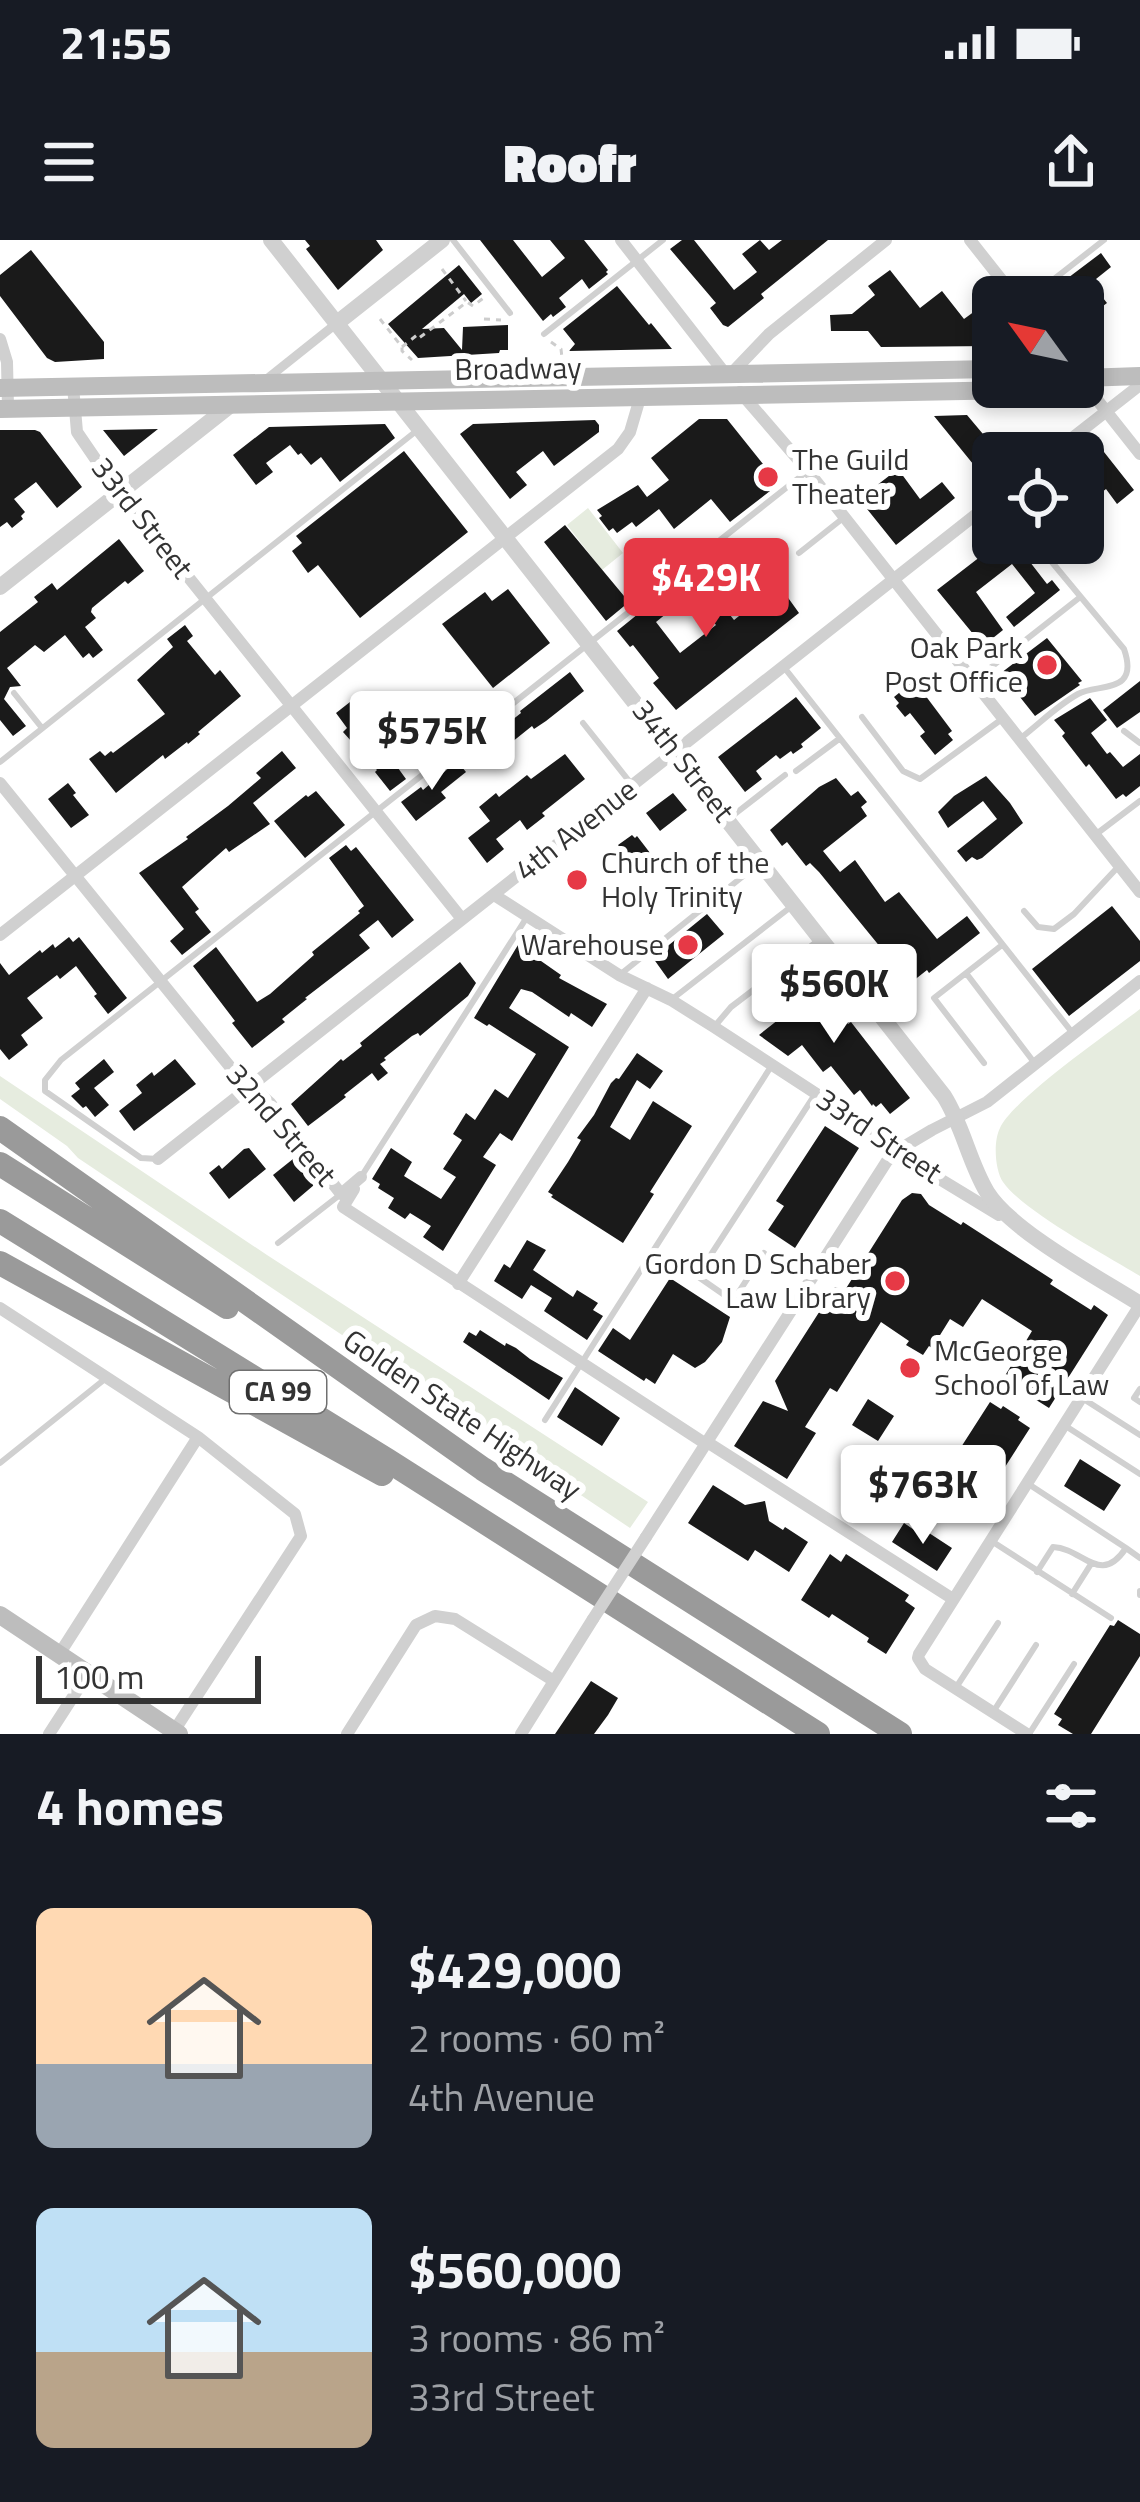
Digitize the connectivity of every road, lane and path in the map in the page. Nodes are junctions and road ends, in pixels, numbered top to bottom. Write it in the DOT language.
graph roads {
  1 [pos="271,240"];
  2 [pos="442,240"];
  3 [pos="453,240"];
  4 [pos="621,240"];
  5 [pos="663,240"];
  6 [pos="886,240"];
  7 [pos="970,240"];
  8 [pos="1104,240"];
  9 [pos="637,260"];
  10 [pos="442,269"];
  11 [pos="999,276"];
  12 [pos="1058,276"];
  13 [pos="493,290"];
  14 [pos="467,302"];
  15 [pos="510,313"];
  16 [pos="380,319"];
  17 [pos="337,323"];
  18 [pos="544,334"];
  19 [pos="0,339"];
  20 [pos="402,347"];
  21 [pos="562,358"];
  22 [pos="412,360"];
  23 [pos="972,370"];
  24 [pos="728,377"];
  25 [pos="1104,380"];
  26 [pos="1140,380"];
  27 [pos="382,381"];
  28 [pos="263,382"];
  29 [pos="73,386"];
  30 [pos="4,388"];
  31 [pos="972,391"];
  32 [pos="744,396"];
  33 [pos="640,398"];
  34 [pos="398,401"];
  35 [pos="232,404"];
  36 [pos="75,407"];
  37 [pos="1103,408"];
  38 [pos="3,410"];
  39 [pos="1106,412"];
  40 [pos="420,429"];
  41 [pos="1081,432"];
  42 [pos="1140,454"];
  43 [pos="808,471"];
  44 [pos="121,492"];
  45 [pos="845,517"];
  46 [pos="972,517"];
  47 [pos="506,537"];
  48 [pos="799,553"];
  49 [pos="1052,564"];
  50 [pos="894,579"];
  51 [pos="0,587"];
  52 [pos="204,598"];
  53 [pos="1079,598"];
  54 [pos="590,643"];
  55 [pos="783,666"];
  56 [pos="973,682"];
  57 [pos="14,693"];
  58 [pos="291,706"];
  59 [pos="862,717"];
  60 [pos="1003,719"];
  61 [pos="583,724"];
  62 [pos="42,728"];
  63 [pos="1124,731"];
  64 [pos="839,739"];
  65 [pos="1019,739"];
  66 [pos="1140,743"];
  67 [pos="675,752"];
  68 [pos="0,762"];
  69 [pos="796,771"];
  70 [pos="784,776"];
  71 [pos="0,783"];
  72 [pos="633,786"];
  73 [pos="1140,801"];
  74 [pos="377,811"];
  75 [pos="728,819"];
  76 [pos="1095,835"];
  77 [pos="762,862"];
  78 [pos="1120,866"];
  79 [pos="74,877"];
  80 [pos="1140,892"];
  81 [pos="494,895"];
  82 [pos="794,904"];
  83 [pos="1024,911"];
  84 [pos="527,916"];
  85 [pos="463,919"];
  86 [pos="0,935"];
  87 [pos="821,938"];
  88 [pos="1002,944"];
  89 [pos="966,973"];
  90 [pos="619,975"];
  91 [pos="161,981"];
  92 [pos="1140,981"];
  93 [pos="647,988"];
  94 [pos="670,1000"];
  95 [pos="714,1027"];
  96 [pos="1074,1034"];
  97 [pos="984,1063"];
  98 [pos="1035,1064"];
  99 [pos="772,1065"];
  100 [pos="250,1086"];
  101 [pos="816,1093"];
  102 [pos="957,1117"];
  103 [pos="0,1129"];
  104 [pos="899,1149"];
  105 [pos="158,1159"];
  106 [pos="0,1164"];
  107 [pos="362,1178"];
  108 [pos="340,1194"];
  109 [pos="0,1221"];
  110 [pos="1032,1234"];
  111 [pos="278,1243"];
  112 [pos="764,1253"];
  113 [pos="0,1263"];
  114 [pos="458,1284"];
  115 [pos="1140,1305"];
  116 [pos="0,1309"];
  117 [pos="581,1363"];
  118 [pos="105,1378"];
  119 [pos="1140,1389"];
  120 [pos="1082,1397"];
  121 [pos="1140,1402"];
  122 [pos="545,1420"];
  123 [pos="1064,1425"];
  124 [pos="1140,1435"];
  125 [pos="197,1437"];
  126 [pos="706,1443"];
  127 [pos="0,1463"];
  128 [pos="483,1469"];
  129 [pos="1140,1474"];
  130 [pos="1027,1484"];
  131 [pos="990,1541"];
  132 [pos="1126,1548"];
  133 [pos="1140,1558"];
  134 [pos="1091,1564"];
  135 [pos="553,1566"];
  136 [pos="1037,1572"];
  137 [pos="1072,1594"];
  138 [pos="953,1598"];
  139 [pos="0,1615"];
  140 [pos="1111,1618"];
  141 [pos="998,1623"];
  142 [pos="1036,1645"];
  143 [pos="60,1653"];
  144 [pos="1073,1664"];
  145 [pos="88,1672"];
  146 [pos="554,1681"];
  147 [pos="956,1689"];
  148 [pos="993,1712"];
  149 [pos="176,1732"];
  150 [pos="49,1734"];
  151 [pos="347,1734"];
  152 [pos="520,1734"];
  153 [pos="818,1734"];
  154 [pos="900,1734"];
  155 [pos="1028,1734"];
  1 -- 17 [label="street, 34th Street"];
  2 -- 17 [label="street"];
  3 -- 13 [label="lane"];
  4 -- 9 [label="street"];
  5 -- 9 [label="lane"];
  6 -- 24 [label="street"];
  7 -- 11 [label="street"];
  8 -- 12 [label="lane"];
  9 -- 18 [label="lane"];
  9 -- 24 [label="street"];
  10 -- 14 [label="path"];
  13 -- 14 [label="path"];
  13 -- 15 [label="lane"];
  14 -- 20 [label="path"];
  16 -- 20 [label="path"];
  17 -- 27 [label="street, 34th Street"];
  17 -- 28 [label="street"];
  18 -- 21 [label="path"];
  19 -- 30 [label="street"];
  20 -- 22 [label="path"];
  23 -- 24 [label="main road, Broadway"];
  24 -- 27 [label="main road, Broadway"];
  24 -- 32 [label="street"];
  25 -- 26 [label="main road"];
  26 -- 39 [label="street"];
  27 -- 28 [label="main road, Broadway"];
  27 -- 34 [label="street, 34th Street"];
  28 -- 29 [label="main road, Broadway"];
  29 -- 30 [label="main road, Broadway"];
  29 -- 36 [label="street, 33rd Street"];
  30 -- 38 [label="street"];
  31 -- 32 [label="main road, Broadway"];
  32 -- 33 [label="main road, Broadway"];
  32 -- 43 [label="street"];
  33 -- 34 [label="main road, Broadway"];
  33 -- 47 [label="street"];
  34 -- 35 [label="main road, Broadway"];
  34 -- 40 [label="street, 34th Street"];
  35 -- 36 [label="main road, Broadway"];
  35 -- 44 [label="street"];
  36 -- 38 [label="main road, Broadway"];
  36 -- 44 [label="street, 33rd Street"];
  37 -- 39 [label="street"];
  39 -- 41 [label="street"];
  39 -- 42 [label="street"];
  40 -- 47 [label="street, 34th Street"];
  40 -- 52 [label="lane"];
  43 -- 45 [label="street"];
  43 -- 54 [label="lane"];
  44 -- 51 [label="street"];
  44 -- 52 [label="street, 33rd Street"];
  45 -- 48 [label="lane"];
  45 -- 50 [label="street"];
  46 -- 50 [label="street, 4th Avenue"];
  47 -- 54 [label="street, 34th Street"];
  47 -- 58 [label="street"];
  49 -- 53 [label="lane"];
  50 -- 55 [label="street, 4th Avenue"];
  50 -- 56 [label="street"];
  52 -- 58 [label="street, 33rd Street"];
  52 -- 62 [label="lane"];
  53 -- 56 [label="lane"];
  53 -- 65 [label="lane"];
  54 -- 67 [label="street, 34th Street"];
  54 -- 74 [label="lane"];
  55 -- 64 [label="lane"];
  55 -- 67 [label="street, 4th Avenue"];
  56 -- 60 [label="street"];
  57 -- 62 [label="lane"];
  58 -- 74 [label="street, 33rd Street"];
  58 -- 79 [label="street"];
  59 -- 60 [label="lane"];
  60 -- 65 [label="street"];
  61 -- 72 [label="lane"];
  62 -- 68 [label="lane"];
  63 -- 66 [label="lane"];
  64 -- 69 [label="lane"];
  64 -- 88 [label="lane"];
  65 -- 76 [label="street"];
  67 -- 72 [label="street, 4th Avenue"];
  67 -- 75 [label="street, 34th Street"];
  70 -- 75 [label="lane"];
  71 -- 79 [label="street, 32nd Street"];
  72 -- 81 [label="street, 4th Avenue"];
  73 -- 76 [label="lane"];
  74 -- 85 [label="street, 33rd Street"];
  74 -- 91 [label="lane"];
  75 -- 77 [label="street, 34th Street"];
  76 -- 78 [label="street"];
  77 -- 82 [label="street, 34th Street"];
  77 -- 90 [label="lane"];
  78 -- 80 [label="street"];
  78 -- 83 [label="lane"];
  79 -- 86 [label="street"];
  79 -- 91 [label="street, 32nd Street"];
  81 -- 84 [label="street, 33rd Street"];
  81 -- 85 [label="street, 4th Avenue"];
  82 -- 87 [label="street, 34th Street"];
  82 -- 94 [label="lane"];
  84 -- 90 [label="street, 33rd Street"];
  84 -- 107 [label="lane"];
  85 -- 100 [label="street, 4th Avenue"];
  87 -- 95 [label="lane"];
  87 -- 102 [label="street, 34th Street"];
  88 -- 89 [label="lane"];
  88 -- 96 [label="lane"];
  89 -- 97 [label="lane"];
  89 -- 98 [label="lane"];
  90 -- 93 [label="street, 33rd Street"];
  91 -- 100 [label="street, 32nd Street"];
  91 -- 105 [label="lane"];
  92 -- 96 [label="street"];
  93 -- 94 [label="street, 33rd Street"];
  93 -- 114 [label="street"];
  94 -- 95 [label="street, 33rd Street"];
  95 -- 99 [label="street, 33rd Street"];
  96 -- 98 [label="street"];
  98 -- 102 [label="street"];
  99 -- 101 [label="street, 33rd Street"];
  99 -- 117 [label="lane"];
  100 -- 105 [label="street, 4th Avenue"];
  100 -- 108 [label="street, 32nd Street"];
  101 -- 104 [label="street, 33rd Street"];
  101 -- 112 [label="lane"];
  102 -- 104 [label="street"];
  102 -- 110 [label="street, 34th Street"];
  103 -- 128 [label="highway, Golden State Highway"];
  104 -- 110 [label="street, 33rd Street"];
  104 -- 126 [label="street"];
  106 -- 128 [label="highway"];
  107 -- 108 [label="street, 32nd Street"];
  107 -- 114 [label="street, 32nd Street"];
  108 -- 111 [label="lane"];
  109 -- 135 [label="highway, CA 99"];
  110 -- 115 [label="street, 33rd Street"];
  113 -- 135 [label="highway"];
  114 -- 117 [label="street, 32nd Street"];
  115 -- 120 [label="street"];
  116 -- 118 [label="street"];
  117 -- 122 [label="lane"];
  117 -- 126 [label="street, 32nd Street"];
  118 -- 125 [label="street"];
  118 -- 127 [label="lane"];
  119 -- 121 [label="lane"];
  120 -- 123 [label="street"];
  120 -- 124 [label="lane"];
  123 -- 129 [label="lane"];
  123 -- 130 [label="street"];
  125 -- 143 [label="street"];
  125 -- 149 [label="street"];
  126 -- 138 [label="street, 32nd Street"];
  126 -- 146 [label="street, bridge"];
  128 -- 154 [label="highway, Golden State Highway"];
  130 -- 131 [label="street"];
  130 -- 132 [label="lane"];
  131 -- 136 [label="lane"];
  131 -- 138 [label="street"];
  132 -- 133 [label="lane"];
  132 -- 134 [label="lane"];
  134 -- 136 [label="lane"];
  134 -- 137 [label="lane"];
  135 -- 153 [label="highway, CA 99"];
  136 -- 137 [label="lane"];
  137 -- 140 [label="lane"];
  138 -- 147 [label="street"];
  139 -- 143 [label="main road"];
  141 -- 147 [label="lane"];
  142 -- 148 [label="lane"];
  143 -- 145 [label="main road"];
  144 -- 155 [label="lane"];
  145 -- 149 [label="main road"];
  145 -- 150 [label="street"];
  146 -- 151 [label="street"];
  146 -- 152 [label="street"];
  147 -- 148 [label="street"];
  148 -- 155 [label="street"];
}
